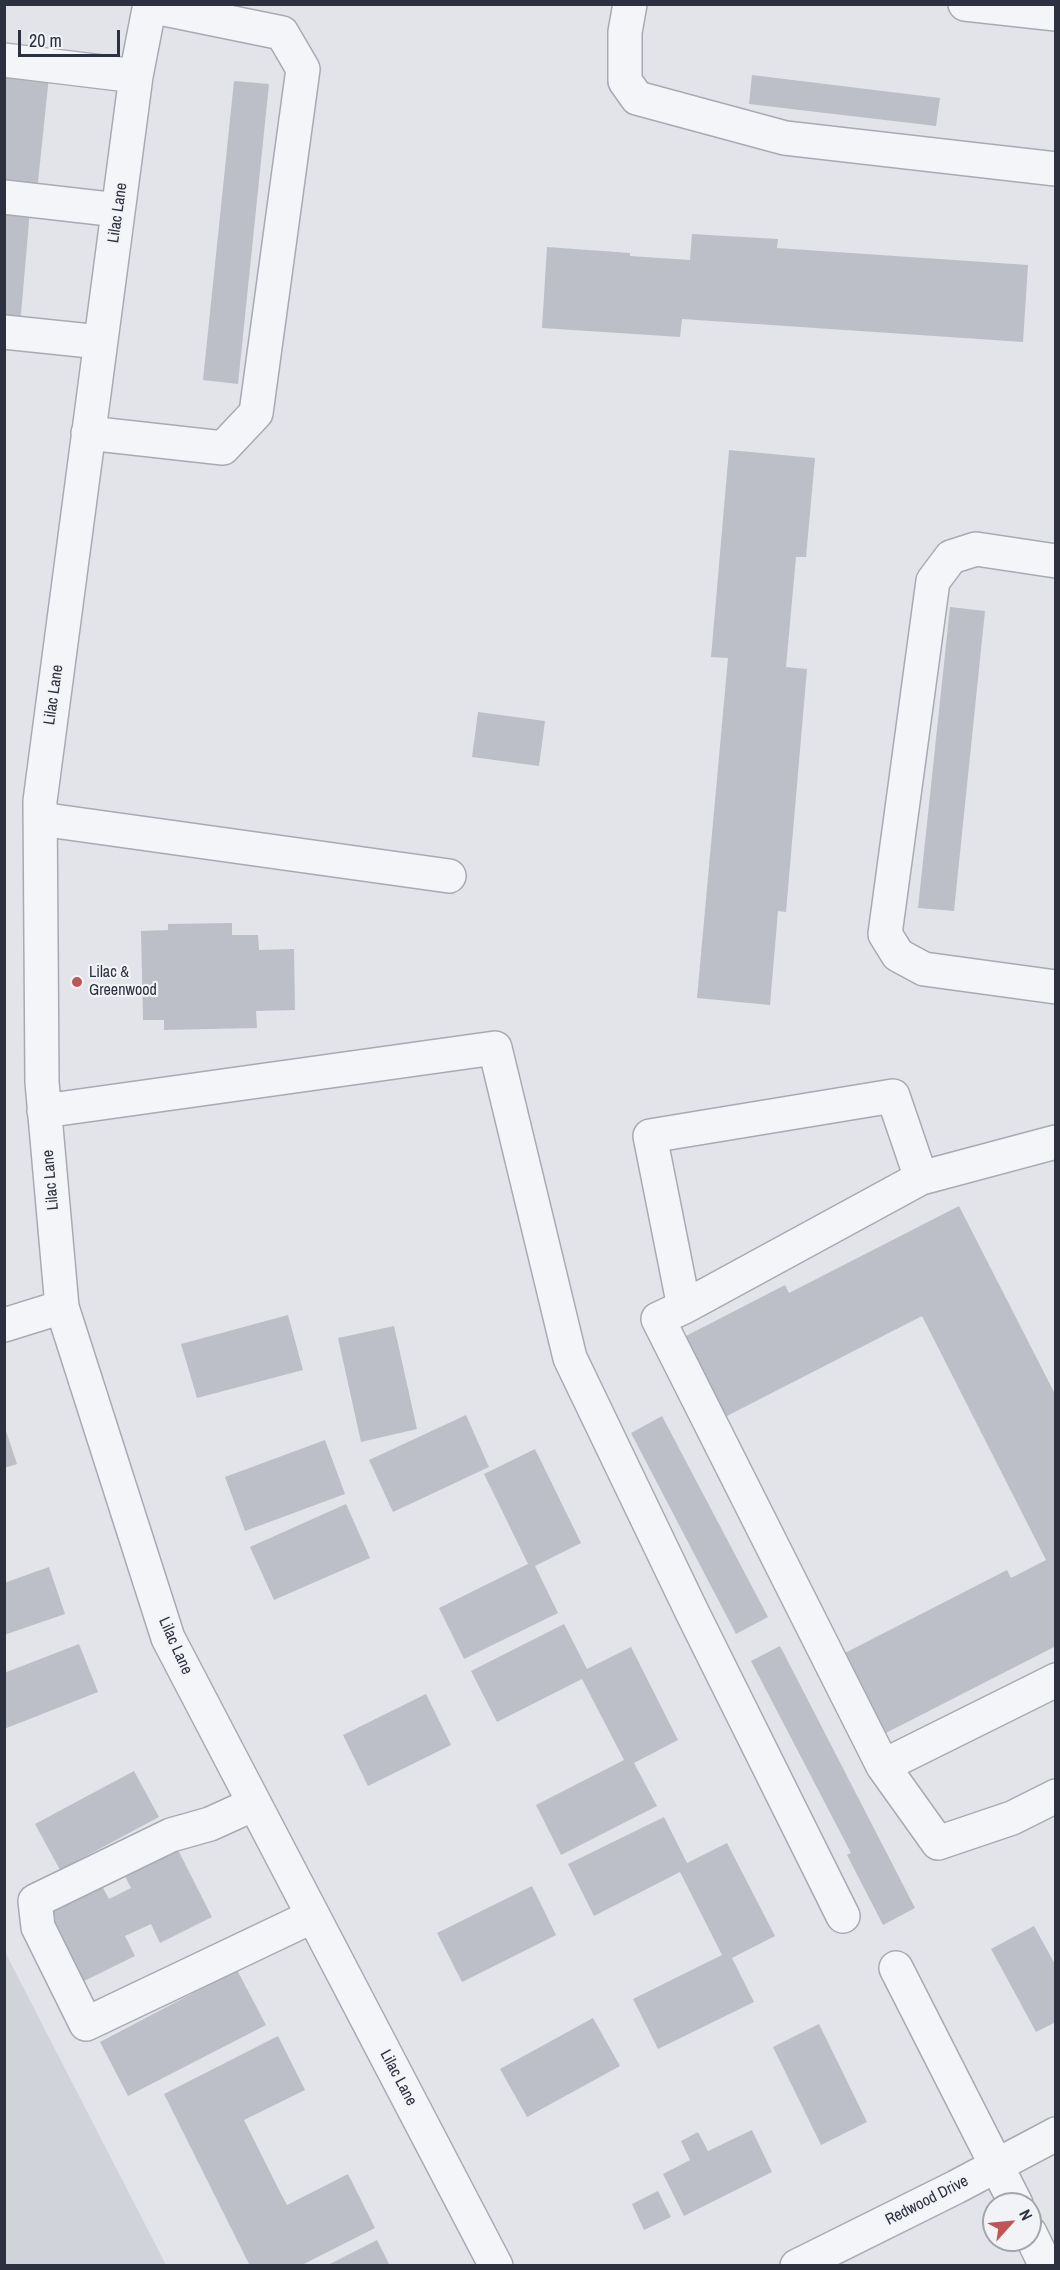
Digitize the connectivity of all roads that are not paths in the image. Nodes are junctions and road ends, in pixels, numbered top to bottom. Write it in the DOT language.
graph roads {
  1 [pos="630,4"];
  2 [pos="966,4"];
  3 [pos="150,5"];
  4 [pos="1056,14"];
  5 [pos="4,60"];
  6 [pos="136,76"];
  7 [pos="1056,169"];
  8 [pos="4,197"];
  9 [pos="118,210"];
  10 [pos="4,332"];
  11 [pos="100,342"];
  12 [pos="88,433"];
  13 [pos="1056,561"];
  14 [pos="40,819"];
  15 [pos="449,876"];
  16 [pos="1056,987"];
  17 [pos="45,1111"];
  18 [pos="1056,1142"];
  19 [pos="921,1179"];
  20 [pos="684,1307"];
  21 [pos="62,1308"];
  22 [pos="4,1325"];
  23 [pos="1056,1680"];
  24 [pos="884,1766"];
  25 [pos="1056,1796"];
  26 [pos="254,1804"];
  27 [pos="314,1916"];
  28 [pos="843,1916"];
  29 [pos="896,1968"];
  30 [pos="1056,2134"];
  31 [pos="998,2165"];
  32 [pos="1010,2192"];
  33 [pos="496,2265"];
  34 [pos="797,2265"];
  1 -- 7 [label="street"];
  2 -- 4 [label="street"];
  3 -- 6 [label="street, Lilac Lane"];
  3 -- 12 [label="street"];
  5 -- 6 [label="street"];
  6 -- 9 [label="street, Lilac Lane"];
  8 -- 9 [label="street"];
  9 -- 11 [label="street, Lilac Lane"];
  10 -- 11 [label="street"];
  11 -- 12 [label="street, Lilac Lane"];
  12 -- 14 [label="street, Lilac Lane"];
  13 -- 16 [label="street"];
  14 -- 15 [label="street"];
  14 -- 17 [label="street, Lilac Lane"];
  17 -- 21 [label="street, Lilac Lane"];
  17 -- 28 [label="street"];
  18 -- 19 [label="street"];
  19 -- 20 [label="street"];
  19 -- 20 [label="street"];
  20 -- 24 [label="street"];
  21 -- 22 [label="street"];
  21 -- 26 [label="street, Lilac Lane"];
  23 -- 24 [label="street"];
  24 -- 25 [label="street"];
  26 -- 27 [label="street, Lilac Lane"];
  26 -- 27 [label="street"];
  27 -- 33 [label="street, Lilac Lane"];
  29 -- 31 [label="street"];
  30 -- 31 [label="street, Redwood Drive"];
  31 -- 32 [label="street"];
  31 -- 34 [label="street, Redwood Drive"];
}
